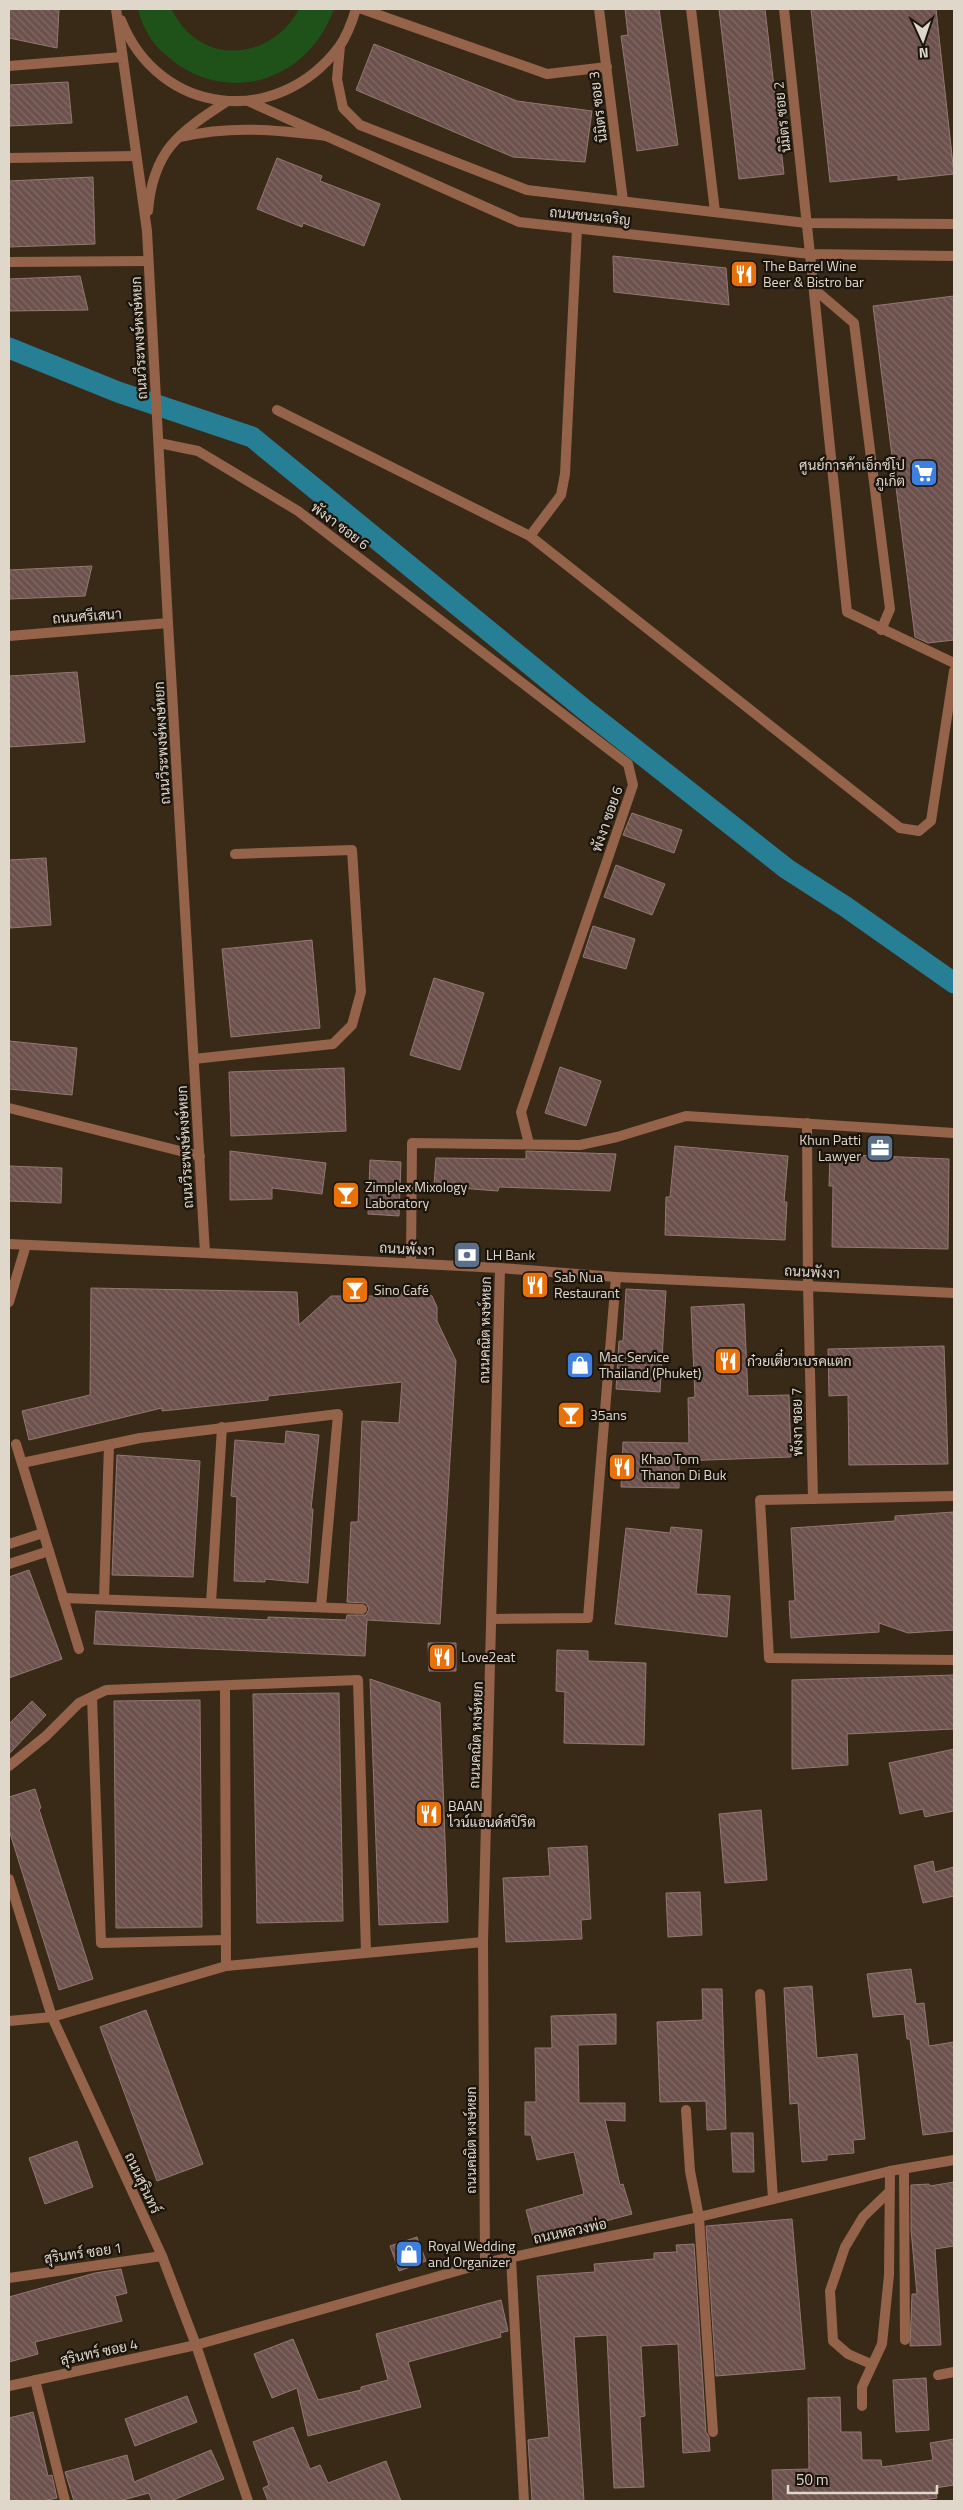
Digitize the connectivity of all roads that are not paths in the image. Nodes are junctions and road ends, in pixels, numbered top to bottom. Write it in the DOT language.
graph roads {
  1 [pos="116,9"];
  2 [pos="356,9"];
  3 [pos="362,9"];
  4 [pos="599,9"];
  5 [pos="691,9"];
  6 [pos="785,9"];
  7 [pos="340,46"];
  8 [pos="122,57"];
  9 [pos="9,66"];
  10 [pos="607,67"];
  11 [pos="248,101"];
  12 [pos="226,102"];
  13 [pos="326,136"];
  14 [pos="179,137"];
  15 [pos="136,156"];
  16 [pos="9,158"];
  17 [pos="623,201"];
  18 [pos="715,212"];
  19 [pos="806,223"];
  20 [pos="954,224"];
  21 [pos="577,228"];
  22 [pos="147,231"];
  23 [pos="810,254"];
  24 [pos="954,256"];
  25 [pos="148,261"];
  26 [pos="9,262"];
  27 [pos="814,289"];
  28 [pos="278,410"];
  29 [pos="159,443"];
  30 [pos="530,536"];
  31 [pos="168,623"];
  32 [pos="881,630"];
  33 [pos="9,636"];
  34 [pos="954,663"];
  35 [pos="954,671"];
  36 [pos="235,854"];
  37 [pos="194,1059"];
  38 [pos="9,1108"];
  39 [pos="807,1123"];
  40 [pos="954,1133"];
  41 [pos="528,1144"];
  42 [pos="200,1156"];
  43 [pos="9,1244"];
  44 [pos="26,1245"];
  45 [pos="205,1252"];
  46 [pos="411,1263"];
  47 [pos="500,1268"];
  48 [pos="616,1278"];
  49 [pos="808,1285"];
  50 [pos="954,1293"];
  51 [pos="9,1302"];
  52 [pos="222,1427"];
  53 [pos="16,1444"];
  54 [pos="109,1445"];
  55 [pos="22,1463"];
  56 [pos="954,1496"];
  57 [pos="813,1498"];
  58 [pos="43,1533"];
  59 [pos="9,1544"];
  60 [pos="49,1552"];
  61 [pos="9,1564"];
  62 [pos="63,1598"];
  63 [pos="104,1599"];
  64 [pos="211,1603"];
  65 [pos="322,1607"];
  66 [pos="362,1609"];
  67 [pos="493,1619"];
  68 [pos="79,1649"];
  69 [pos="954,1660"];
  70 [pos="225,1686"];
  71 [pos="92,1696"];
  72 [pos="9,1766"];
  73 [pos="9,1879"];
  74 [pos="226,1940"];
  75 [pos="483,1942"];
  76 [pos="366,1952"];
  77 [pos="226,1966"];
  78 [pos="760,1994"];
  79 [pos="52,2017"];
  80 [pos="9,2022"];
  81 [pos="686,2110"];
  82 [pos="954,2160"];
  83 [pos="904,2169"];
  84 [pos="890,2171"];
  85 [pos="889,2192"];
  86 [pos="773,2199"];
  87 [pos="700,2217"];
  88 [pos="162,2256"];
  89 [pos="511,2258"];
  90 [pos="485,2262"];
  91 [pos="9,2278"];
  92 [pos="905,2340"];
  93 [pos="196,2345"];
  94 [pos="871,2364"];
  95 [pos="954,2372"];
  96 [pos="938,2375"];
  97 [pos="35,2380"];
  98 [pos="9,2386"];
  99 [pos="862,2406"];
  100 [pos="713,2432"];
  101 [pos="65,2501"];
  102 [pos="248,2501"];
  103 [pos="524,2501"];
  1 -- 8 [label="street, ถนนวีระพงษ์หงษ์หยก"];
  1 -- 12 [label="street"];
  2 -- 7 [label="street"];
  3 -- 10 [label="street"];
  4 -- 10 [label="street, นิมิตร ซอย 3"];
  5 -- 18 [label="street"];
  6 -- 19 [label="street, นิมิตร ซอย 2"];
  7 -- 11 [label="street"];
  7 -- 17 [label="street, ถนนชนะเจริญ"];
  8 -- 9 [label="street"];
  8 -- 15 [label="street, ถนนวีระพงษ์หงษ์หยก"];
  10 -- 17 [label="street, นิมิตร ซอย 3"];
  11 -- 12 [label="street"];
  11 -- 13 [label="street, ถนนชนะเจริญ"];
  12 -- 14 [label="street, ถนนวีระพงษ์หงษ์หยก"];
  13 -- 14 [label="street"];
  13 -- 21 [label="street, ถนนชนะเจริญ"];
  14 -- 22 [label="street, ถนนวีระพงษ์หงษ์หยก"];
  15 -- 16 [label="street"];
  15 -- 22 [label="street, ถนนวีระพงษ์หงษ์หยก"];
  17 -- 18 [label="street, ถนนชนะเจริญ"];
  18 -- 19 [label="street, ถนนชนะเจริญ"];
  19 -- 20 [label="street, ถนนชนะเจริญ"];
  19 -- 23 [label="street, นิมิตร ซอย 2"];
  21 -- 23 [label="street, ถนนชนะเจริญ"];
  21 -- 30 [label="street"];
  22 -- 25 [label="street, ถนนวีระพงษ์หงษ์หยก"];
  23 -- 24 [label="street, ถนนชนะเจริญ"];
  23 -- 27 [label="street, นิมิตร ซอย 2"];
  25 -- 26 [label="street"];
  25 -- 29 [label="street, ถนนวีระพงษ์หงษ์หยก"];
  27 -- 32 [label="street, นิมิตร ซอย 2"];
  27 -- 32 [label="street"];
  28 -- 30 [label="street"];
  29 -- 31 [label="street, ถนนวีระพงษ์หงษ์หยก"];
  29 -- 41 [label="street, พังงา ซอย 6"];
  30 -- 35 [label="street"];
  31 -- 33 [label="street, ถนนศรีเสนา"];
  31 -- 37 [label="street, ถนนวีระพงษ์หงษ์หยก"];
  32 -- 34 [label="street"];
  36 -- 37 [label="street"];
  37 -- 42 [label="street, ถนนวีระพงษ์หงษ์หยก"];
  38 -- 42 [label="street"];
  39 -- 40 [label="street"];
  39 -- 41 [label="street"];
  39 -- 49 [label="street, พังงา ซอย 7"];
  41 -- 46 [label="street"];
  42 -- 45 [label="street, ถนนวีระพงษ์หงษ์หยก"];
  43 -- 44 [label="street, ถนนพังงา"];
  44 -- 45 [label="street, ถนนพังงา"];
  44 -- 51 [label="street"];
  45 -- 46 [label="street, ถนนพังงา"];
  46 -- 47 [label="street, ถนนพังงา"];
  47 -- 48 [label="street, ถนนพังงา"];
  47 -- 67 [label="street, ถนนคณิต หงษ์หยก"];
  48 -- 49 [label="street, ถนนพังงา"];
  48 -- 67 [label="street"];
  49 -- 50 [label="street, ถนนพังงา"];
  49 -- 57 [label="street, พังงา ซอย 7"];
  52 -- 54 [label="street"];
  52 -- 64 [label="street"];
  52 -- 65 [label="street"];
  53 -- 55 [label="street"];
  54 -- 55 [label="street"];
  54 -- 63 [label="street"];
  55 -- 58 [label="street"];
  56 -- 57 [label="street"];
  57 -- 69 [label="street"];
  58 -- 59 [label="street"];
  58 -- 60 [label="street"];
  60 -- 61 [label="street"];
  60 -- 62 [label="street"];
  62 -- 63 [label="street"];
  62 -- 68 [label="street"];
  63 -- 64 [label="street"];
  64 -- 65 [label="street"];
  65 -- 66 [label="street"];
  67 -- 75 [label="street, ถนนคณิต หงษ์หยก"];
  70 -- 71 [label="street"];
  70 -- 74 [label="street"];
  70 -- 76 [label="street"];
  71 -- 72 [label="street"];
  71 -- 74 [label="street"];
  73 -- 79 [label="street, ถนนสุรินทร์"];
  74 -- 77 [label="street"];
  75 -- 76 [label="street"];
  75 -- 90 [label="street, ถนนคณิต หงษ์หยก"];
  76 -- 77 [label="street"];
  77 -- 79 [label="street"];
  78 -- 86 [label="street"];
  79 -- 80 [label="street"];
  79 -- 88 [label="street, ถนนสุรินทร์"];
  81 -- 87 [label="street"];
  82 -- 83 [label="street, ถนนหลวงพ่อ"];
  83 -- 84 [label="street, ถนนหลวงพ่อ"];
  83 -- 92 [label="street"];
  84 -- 85 [label="street"];
  84 -- 86 [label="street, ถนนหลวงพ่อ"];
  85 -- 94 [label="street"];
  85 -- 94 [label="street"];
  86 -- 87 [label="street, ถนนหลวงพ่อ"];
  87 -- 89 [label="street, ถนนหลวงพ่อ"];
  87 -- 100 [label="street"];
  88 -- 91 [label="street, สุรินทร์ ซอย 1"];
  88 -- 93 [label="street, ถนนสุรินทร์"];
  89 -- 90 [label="street, ถนนหลวงพ่อ"];
  89 -- 103 [label="street"];
  90 -- 93 [label="street, ถนนหลวงพ่อ"];
  93 -- 97 [label="street, สุรินทร์ ซอย 4"];
  93 -- 102 [label="street, ถนนสุรินทร์"];
  94 -- 99 [label="street"];
  95 -- 96 [label="street"];
  97 -- 98 [label="street, สุรินทร์ ซอย 4"];
  97 -- 101 [label="street"];
}
